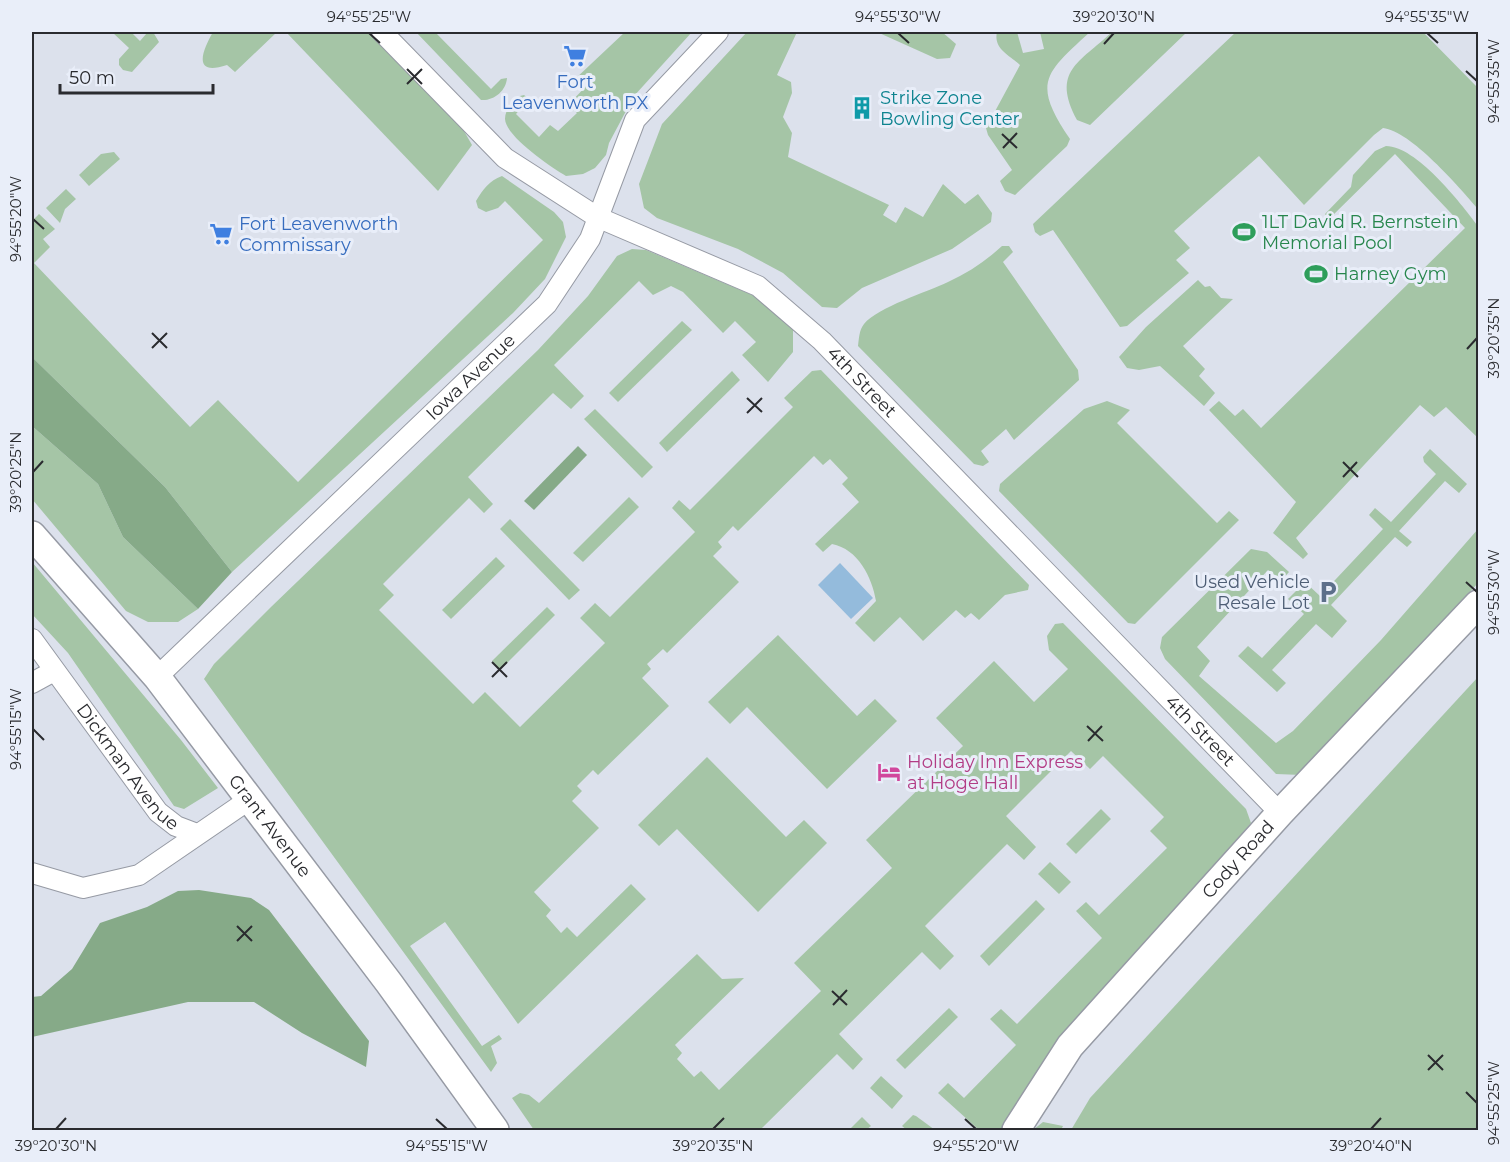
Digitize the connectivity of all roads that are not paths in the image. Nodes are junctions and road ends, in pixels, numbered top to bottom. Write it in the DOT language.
graph roads {
  1 [pos="382,32"];
  2 [pos="718,32"];
  3 [pos="597,217"];
  4 [pos="32,535"];
  5 [pos="1479,603"];
  6 [pos="32,639"];
  7 [pos="54,670"];
  8 [pos="157,677"];
  9 [pos="32,683"];
  10 [pos="250,799"];
  11 [pos="1280,813"];
  12 [pos="197,834"];
  13 [pos="32,873"];
  14 [pos="495,1131"];
  15 [pos="1016,1131"];
  1 -- 3 [label="street, 4th Street"];
  2 -- 3 [label="street, Iowa Avenue"];
  3 -- 8 [label="street, Iowa Avenue"];
  3 -- 11 [label="street, 4th Street"];
  4 -- 8 [label="main road, Grant Avenue"];
  5 -- 11 [label="main road, Cody Road"];
  6 -- 7 [label="street, Dickman Avenue"];
  7 -- 9 [label="street"];
  7 -- 12 [label="street, Dickman Avenue"];
  8 -- 10 [label="main road, Grant Avenue"];
  10 -- 12 [label="street, Dickman Avenue"];
  10 -- 14 [label="main road, Grant Avenue"];
  11 -- 15 [label="main road, Cody Road"];
  12 -- 13 [label="street"];
}
